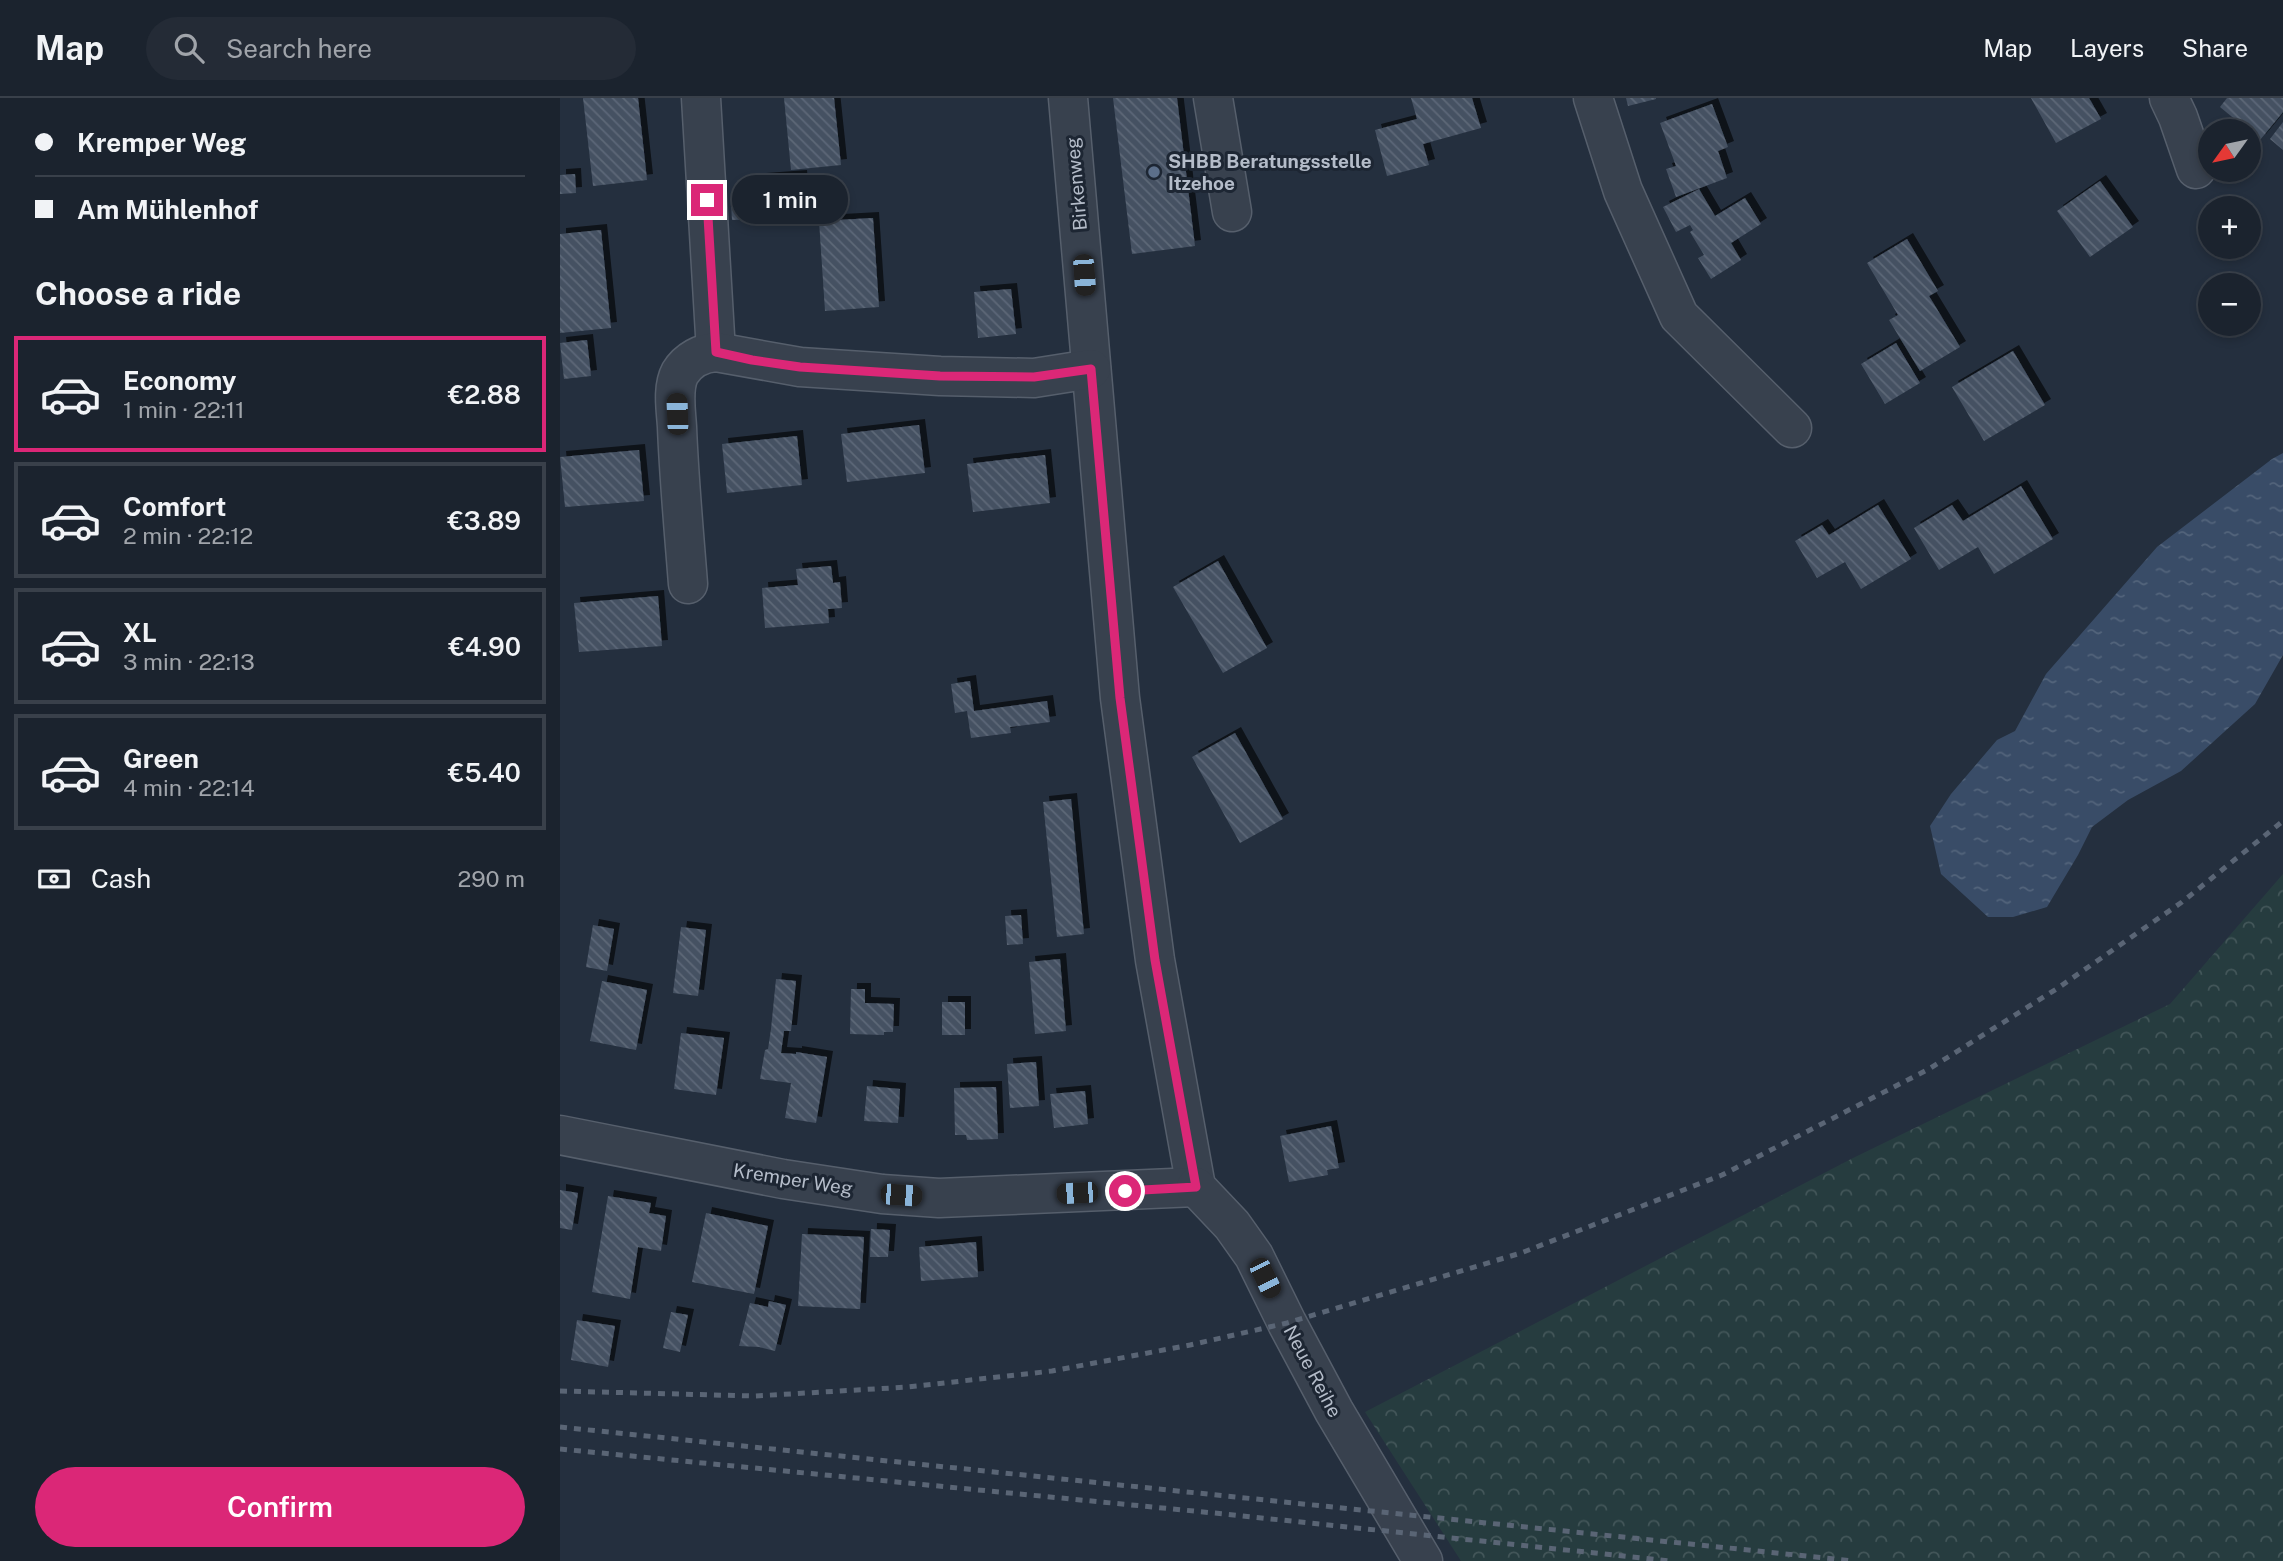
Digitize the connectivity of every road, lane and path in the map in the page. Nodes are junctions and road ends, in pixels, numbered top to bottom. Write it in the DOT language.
graph roads {
  1 [pos="701,98"];
  2 [pos="1068,98"];
  3 [pos="1213,98"];
  4 [pos="1593,98"];
  5 [pos="2169,98"];
  6 [pos="2196,169"];
  7 [pos="1232,212"];
  8 [pos="716,352"];
  9 [pos="1091,369"];
  10 [pos="1792,428"];
  11 [pos="688,584"];
  12 [pos="560,1135"];
  13 [pos="1196,1187"];
  14 [pos="1423,1561"];
  1 -- 8 [label="street"];
  2 -- 9 [label="street, Birkenweg"];
  3 -- 7 [label="street"];
  4 -- 10 [label="street"];
  5 -- 6 [label="street"];
  8 -- 9 [label="street"];
  8 -- 11 [label="street"];
  9 -- 13 [label="street, Birkenweg"];
  12 -- 13 [label="street, Kremper Weg"];
  13 -- 14 [label="street, Neue Reihe"];
}
